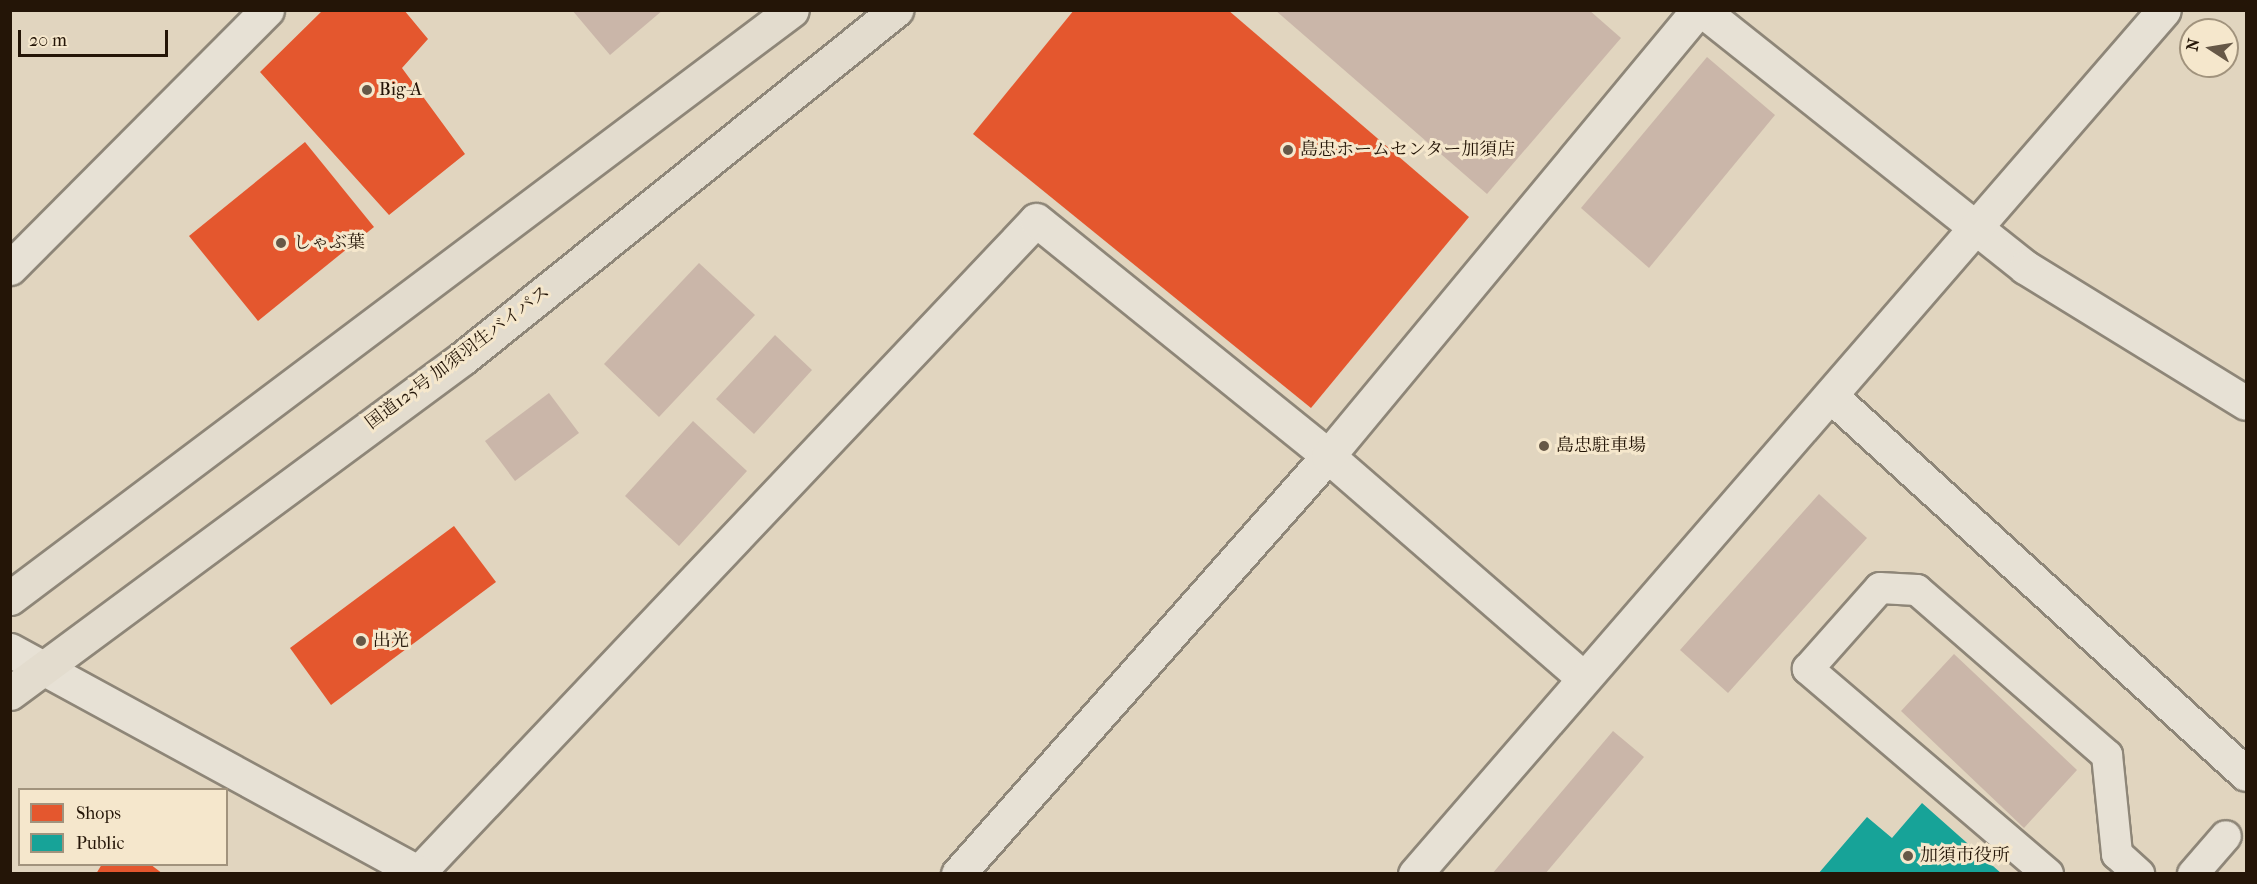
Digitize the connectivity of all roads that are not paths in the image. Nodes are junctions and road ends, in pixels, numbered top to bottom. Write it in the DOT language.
graph roads {
  1 [pos="267,10"];
  2 [pos="792,10"];
  3 [pos="896,10"];
  4 [pos="1700,10"];
  5 [pos="2164,10"];
  6 [pos="1976,226"];
  7 [pos="10,268"];
  8 [pos="1831,396"];
  9 [pos="2247,403"];
  10 [pos="1328,456"];
  11 [pos="10,598"];
  12 [pos="10,650"];
  13 [pos="43,668"];
  14 [pos="1582,677"];
  15 [pos="10,693"];
  16 [pos="2247,774"];
  17 [pos="2226,836"];
  18 [pos="418,873"];
  19 [pos="958,873"];
  20 [pos="1415,873"];
  21 [pos="2048,873"];
  22 [pos="2139,873"];
  23 [pos="2193,873"];
  1 -- 7 [label="street"];
  2 -- 11 [label="highway"];
  3 -- 13 [label="highway, 国道125号 加須羽生バイパス"];
  4 -- 6 [label="street"];
  4 -- 10 [label="street"];
  5 -- 6 [label="street"];
  6 -- 8 [label="street"];
  6 -- 9 [label="street"];
  8 -- 14 [label="street"];
  8 -- 16 [label="street"];
  10 -- 14 [label="street"];
  10 -- 18 [label="street"];
  10 -- 19 [label="street"];
  12 -- 13 [label="street"];
  13 -- 15 [label="highway, 国道125号 加須羽生バイパス"];
  13 -- 18 [label="street"];
  14 -- 20 [label="street"];
  17 -- 23 [label="lane"];
  21 -- 22 [label="lane"];
}
